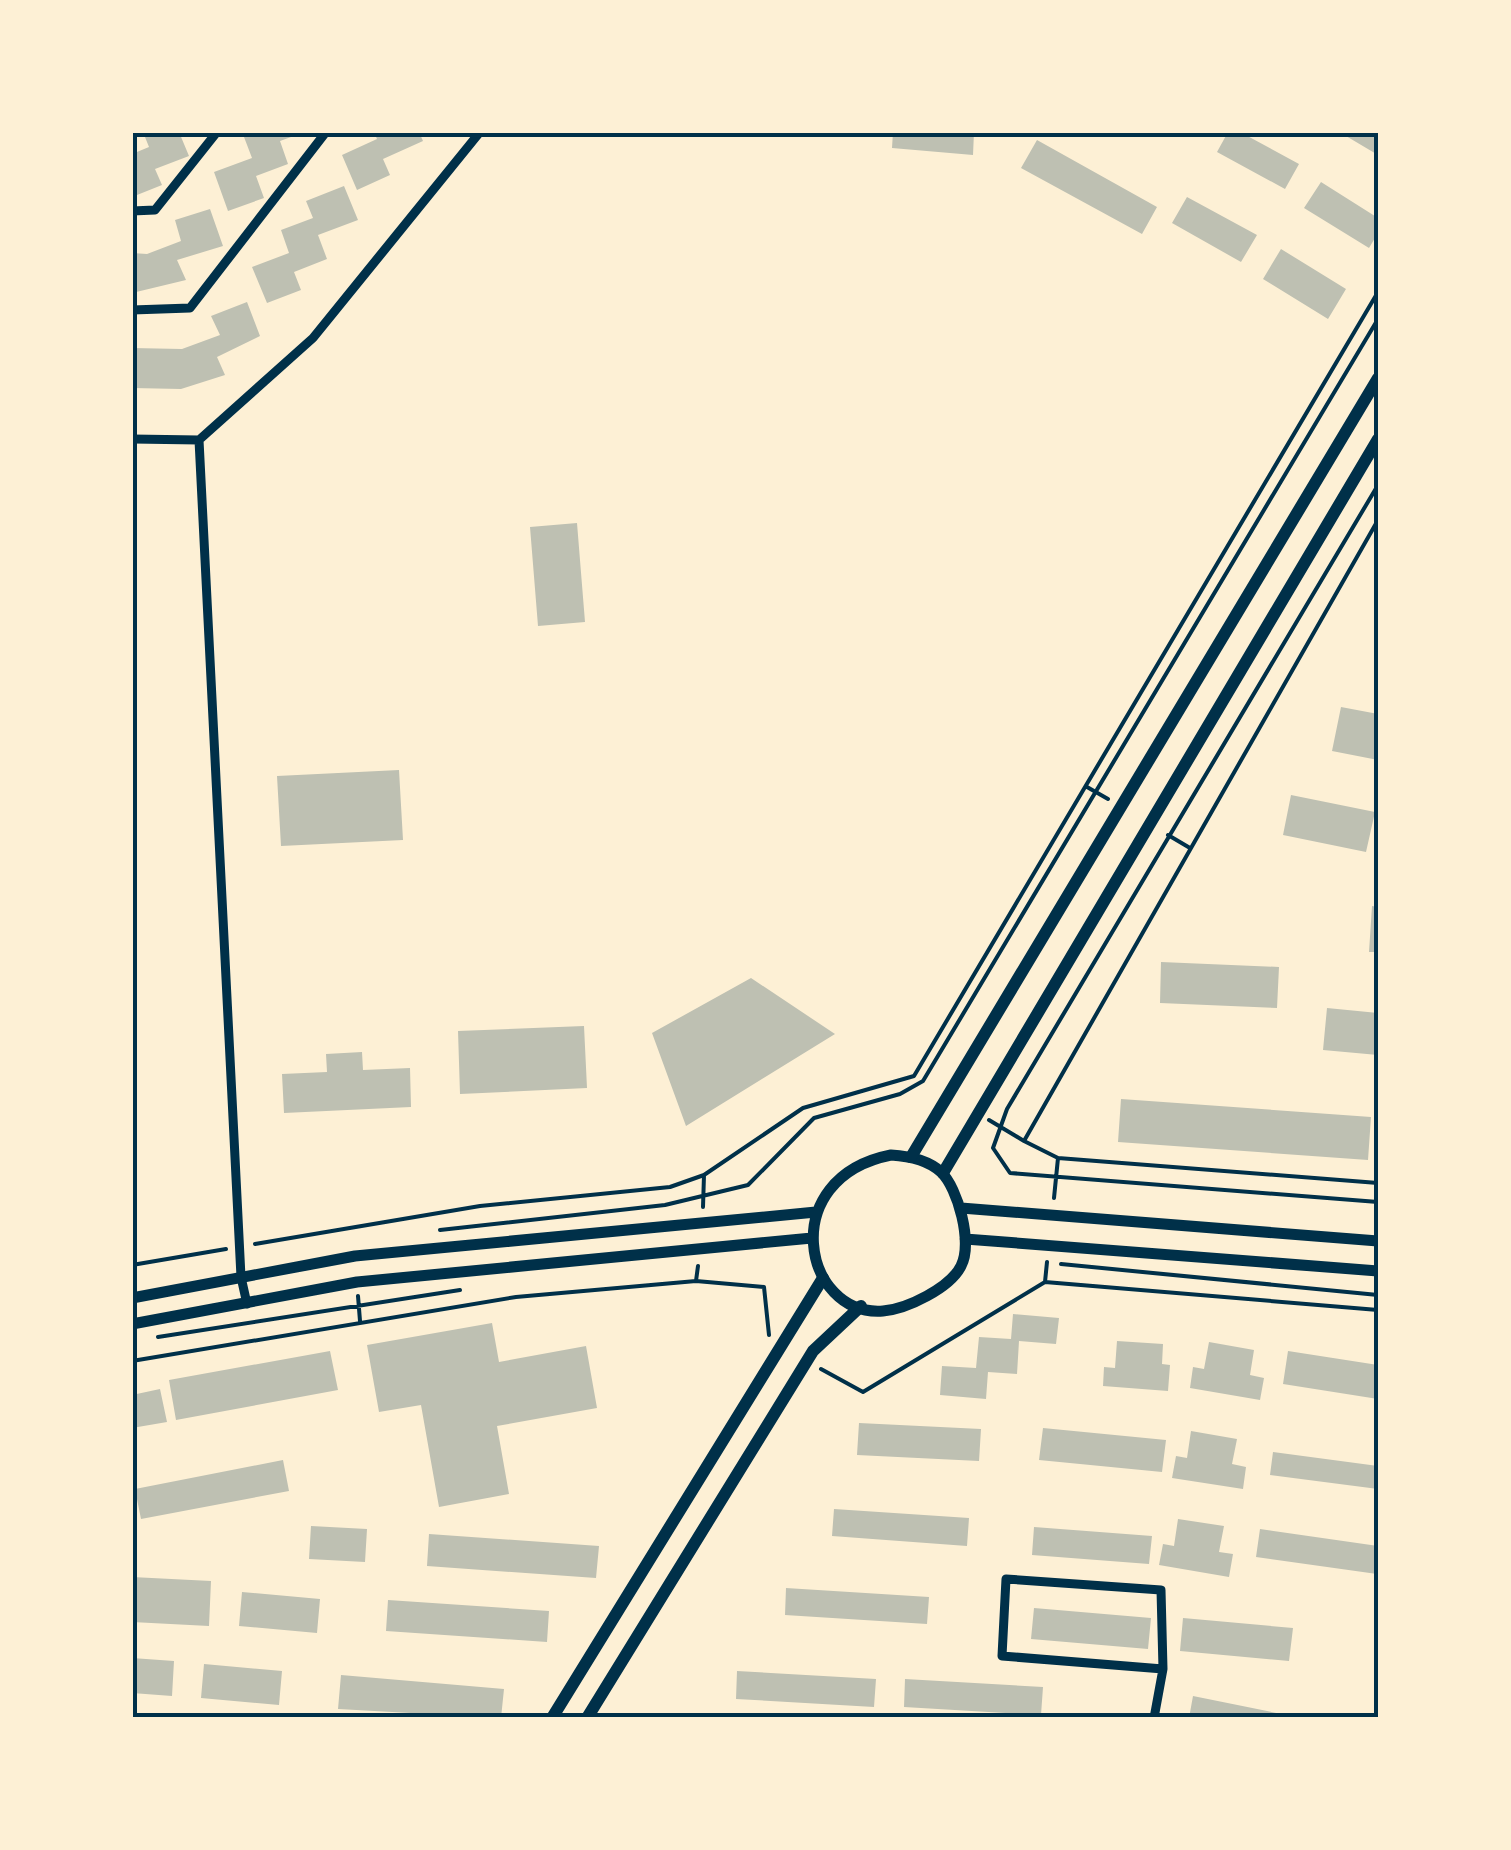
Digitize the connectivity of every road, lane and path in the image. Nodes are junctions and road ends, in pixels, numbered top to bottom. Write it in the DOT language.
graph roads {
  1 [pos="217,132"];
  2 [pos="326,132"];
  3 [pos="480,132"];
  4 [pos="132,211"];
  5 [pos="1378,292"];
  6 [pos="132,310"];
  7 [pos="1378,319"];
  8 [pos="1378,378"];
  9 [pos="132,439"];
  10 [pos="1378,439"];
  11 [pos="199,440"];
  12 [pos="1378,485"];
  13 [pos="1378,520"];
  14 [pos="923,1082"];
  15 [pos="948,1096"];
  16 [pos="978,1114"];
  17 [pos="1000,1127"];
  18 [pos="1024,1141"];
  19 [pos="911,1156"];
  20 [pos="1058,1158"];
  21 [pos="942,1173"];
  22 [pos="704,1175"];
  23 [pos="1056,1178"];
  24 [pos="1378,1184"];
  25 [pos="1378,1202"];
  26 [pos="962,1208"];
  27 [pos="816,1212"];
  28 [pos="1052,1216"];
  29 [pos="429,1232"];
  30 [pos="812,1238"];
  31 [pos="965,1238"];
  32 [pos="1378,1241"];
  33 [pos="1048,1245"];
  34 [pos="239,1246"];
  35 [pos="1046,1263"];
  36 [pos="132,1265"];
  37 [pos="698,1266"];
  38 [pos="680,1267"];
  39 [pos="1378,1271"];
  40 [pos="241,1276"];
  41 [pos="823,1278"];
  42 [pos="696,1281"];
  43 [pos="465,1289"];
  44 [pos="1378,1295"];
  45 [pos="132,1298"];
  46 [pos="247,1304"];
  47 [pos="861,1306"];
  48 [pos="1378,1310"];
  49 [pos="132,1324"];
  50 [pos="152,1338"];
  51 [pos="132,1361"];
  52 [pos="1163,1668"];
  53 [pos="552,1718"];
  54 [pos="587,1718"];
  55 [pos="1154,1718"];
  1 -- 4 [label="street"];
  2 -- 6 [label="street"];
  3 -- 11 [label="street"];
  5 -- 14 [label="path"];
  7 -- 14 [label="path"];
  8 -- 15 [label="main road"];
  9 -- 11 [label="street"];
  10 -- 16 [label="main road"];
  11 -- 34 [label="street"];
  12 -- 17 [label="path"];
  13 -- 18 [label="path"];
  14 -- 15 [label="path"];
  14 -- 29 [label="path"];
  15 -- 19 [label="main road"];
  16 -- 17 [label="path"];
  16 -- 21 [label="main road"];
  17 -- 18 [label="path"];
  17 -- 23 [label="path"];
  18 -- 20 [label="path"];
  19 -- 21 [label="street"];
  19 -- 27 [label="street"];
  20 -- 23 [label="path"];
  20 -- 24 [label="path"];
  21 -- 26 [label="street"];
  22 -- 34 [label="path"];
  23 -- 25 [label="path"];
  23 -- 28 [label="path"];
  26 -- 28 [label="street"];
  26 -- 31 [label="street"];
  27 -- 30 [label="street"];
  27 -- 40 [label="street"];
  28 -- 32 [label="street"];
  30 -- 41 [label="street"];
  30 -- 46 [label="street"];
  31 -- 33 [label="street"];
  31 -- 47 [label="street"];
  33 -- 35 [label="path"];
  33 -- 39 [label="street"];
  34 -- 36 [label="path"];
  34 -- 40 [label="street"];
  35 -- 44 [label="path"];
  35 -- 48 [label="path"];
  37 -- 38 [label="path"];
  40 -- 45 [label="street"];
  40 -- 46 [label="street"];
  41 -- 47 [label="street"];
  41 -- 53 [label="main road"];
  42 -- 51 [label="path"];
  43 -- 50 [label="path"];
  46 -- 49 [label="street"];
  47 -- 54 [label="main road"];
  52 -- 52 [label="street"];
  52 -- 55 [label="street"];
}
